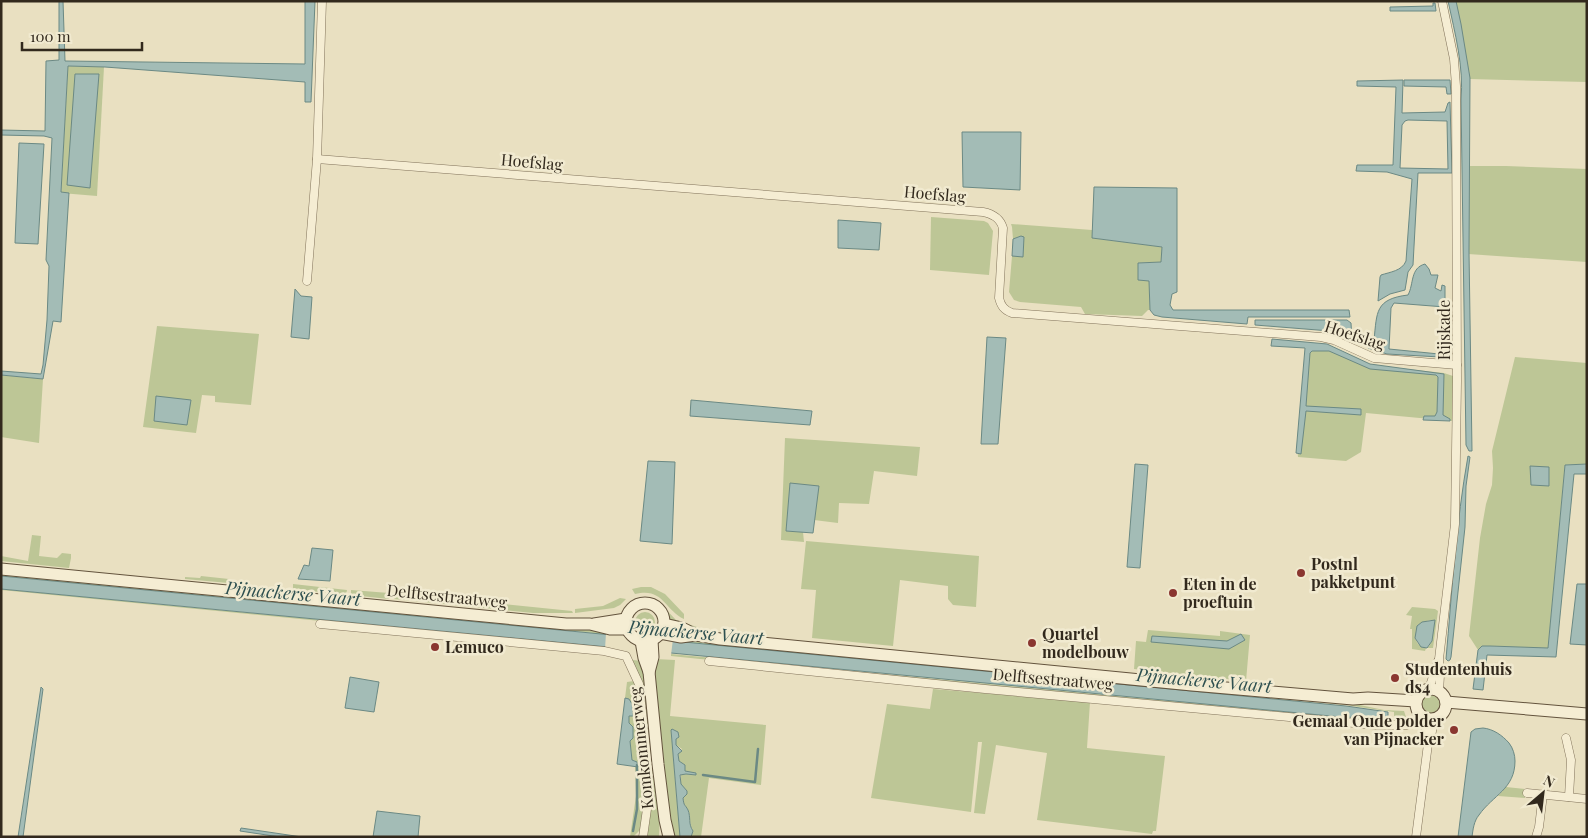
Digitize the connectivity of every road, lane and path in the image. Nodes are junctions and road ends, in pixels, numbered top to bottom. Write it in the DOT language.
graph roads {
  1 [pos="322,1"];
  2 [pos="1442,1"];
  3 [pos="317,159"];
  4 [pos="307,282"];
  5 [pos="1457,365"];
  6 [pos="1,569"];
  7 [pos="320,624"];
  8 [pos="645,632"];
  9 [pos="709,661"];
  10 [pos="1434,690"];
  11 [pos="1445,706"];
  12 [pos="1423,713"];
  13 [pos="1587,714"];
  14 [pos="1566,738"];
  15 [pos="1527,793"];
  16 [pos="1543,794"];
  17 [pos="1569,797"];
  18 [pos="1587,799"];
  19 [pos="665,820"];
  20 [pos="643,837"];
  21 [pos="662,837"];
  22 [pos="669,837"];
  23 [pos="1416,837"];
  24 [pos="1536,837"];
  1 -- 3 [label="street"];
  2 -- 5 [label="street, Rijskade"];
  3 -- 4 [label="street"];
  3 -- 5 [label="street, Hoefslag"];
  5 -- 10 [label="street, Rijskade"];
  6 -- 8 [label="main road, Delftsestraatweg"];
  7 -- 20 [label="street, Komkommerweg"];
  8 -- 12 [label="main road, Delftsestraatweg"];
  8 -- 19 [label="main road, Komkommerweg"];
  9 -- 12 [label="street, Delftsestraatweg"];
  10 -- 11 [label="main road"];
  10 -- 12 [label="main road"];
  11 -- 12 [label="main road"];
  11 -- 13 [label="main road"];
  12 -- 23 [label="street"];
  14 -- 17 [label="street"];
  15 -- 16 [label="street"];
  16 -- 17 [label="street"];
  16 -- 24 [label="street"];
  17 -- 18 [label="street"];
  19 -- 21 [label="main road, Komkommerweg"];
  19 -- 22 [label="main road, Komkommerweg"];
}
